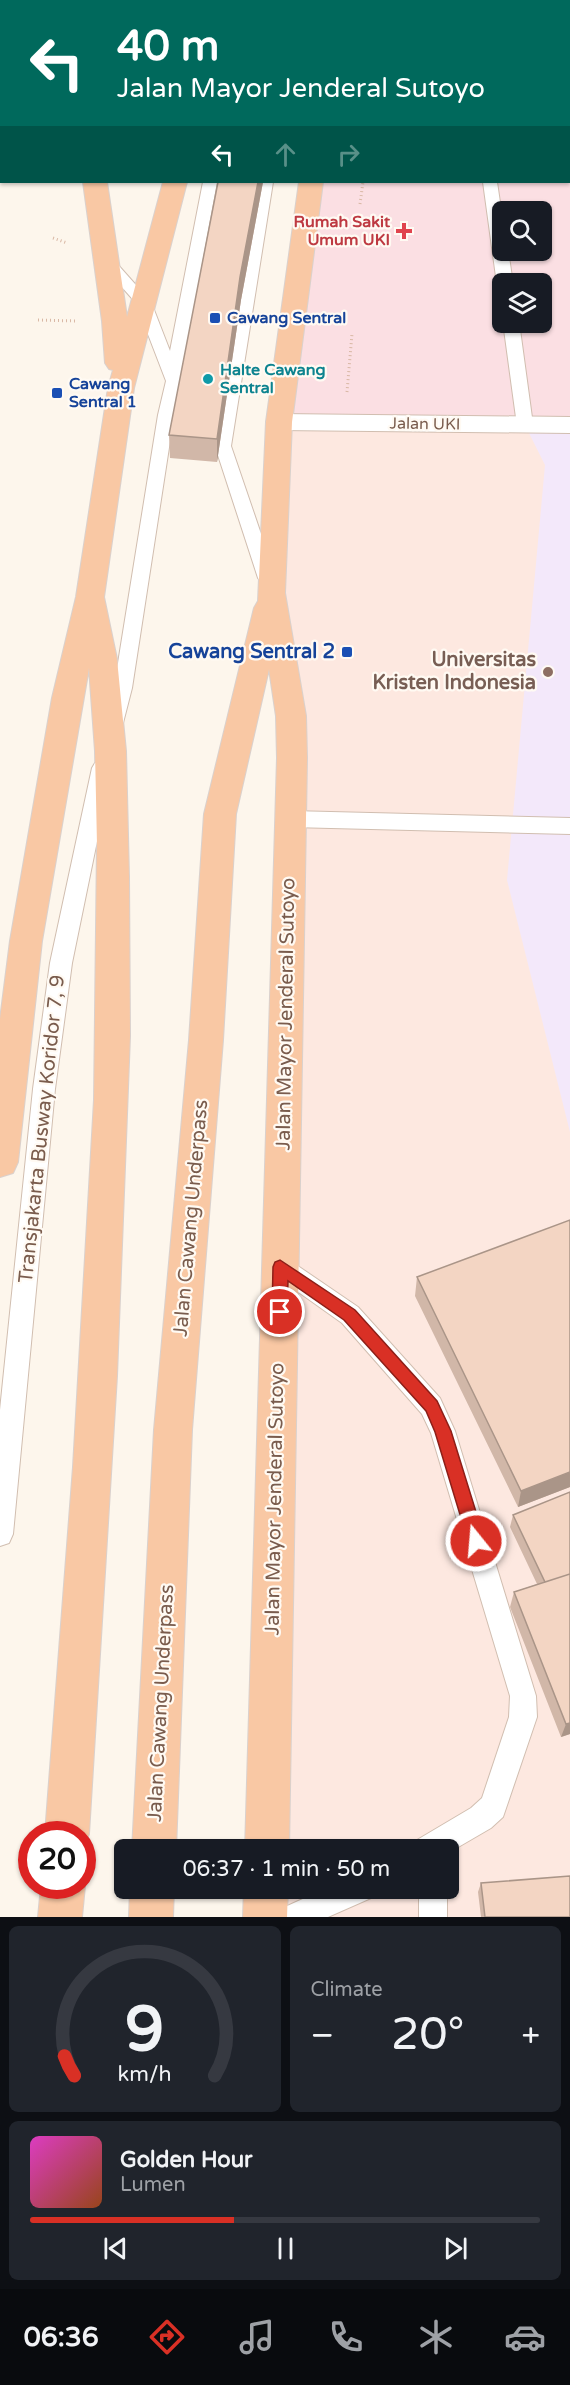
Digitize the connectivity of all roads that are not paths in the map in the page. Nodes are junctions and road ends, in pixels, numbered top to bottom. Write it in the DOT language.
graph roads {
  1 [pos="95,183"];
  2 [pos="175,183"];
  3 [pos="210,183"];
  4 [pos="266,183"];
  5 [pos="311,183"];
  6 [pos="490,183"];
  7 [pos="106,260"];
  8 [pos="504,273"];
  9 [pos="143,302"];
  10 [pos="512,333"];
  11 [pos="174,382"];
  12 [pos="121,388"];
  13 [pos="279,422"];
  14 [pos="525,425"];
  15 [pos="570,425"];
  16 [pos="271,593"];
  17 [pos="90,597"];
  18 [pos="111,729"];
  19 [pos="291,819"];
  20 [pos="570,826"];
  21 [pos="0,1162"];
  22 [pos="280,1267"];
  23 [pos="0,1534"];
  24 [pos="68,1821"];
  25 [pos="154,1839"];
  26 [pos="267,1839"];
  27 [pos="446,1839"];
  28 [pos="62,1899"];
  29 [pos="152,1899"];
  30 [pos="266,1899"];
  31 [pos="336,1899"];
  32 [pos="433,1899"];
  33 [pos="60,1917"];
  34 [pos="151,1917"];
  35 [pos="265,1917"];
  36 [pos="294,1917"];
  37 [pos="433,1917"];
  1 -- 7 [label="highway"];
  2 -- 9 [label="highway"];
  3 -- 11 [label="lane, Transjakarta Busway Koridor 7, 9"];
  4 -- 16 [label="lane"];
  5 -- 13 [label="highway, Jalan Mayor Jenderal Sutoyo"];
  6 -- 8 [label="lane"];
  7 -- 9 [label="lane"];
  7 -- 12 [label="highway"];
  9 -- 11 [label="lane"];
  9 -- 12 [label="highway"];
  10 -- 14 [label="lane"];
  11 -- 18 [label="lane, Transjakarta Busway Koridor 7, 9"];
  12 -- 17 [label="highway"];
  13 -- 14 [label="street, Jalan UKI"];
  13 -- 16 [label="highway, Jalan Mayor Jenderal Sutoyo"];
  14 -- 15 [label="street, Jalan UKI"];
  16 -- 19 [label="highway, Jalan Mayor Jenderal Sutoyo"];
  16 -- 25 [label="highway, Jalan Cawang Underpass"];
  17 -- 18 [label="highway"];
  17 -- 21 [label="highway"];
  18 -- 23 [label="lane, Transjakarta Busway Koridor 7, 9"];
  18 -- 24 [label="highway"];
  19 -- 20 [label="lane"];
  19 -- 22 [label="highway, Jalan Mayor Jenderal Sutoyo"];
  22 -- 26 [label="highway, Jalan Mayor Jenderal Sutoyo"];
  22 -- 27 [label="lane"];
  28 -- 33 [label="highway"];
  29 -- 34 [label="highway"];
  30 -- 35 [label="highway"];
  31 -- 36 [label="lane"];
  32 -- 37 [label="lane"];
}
